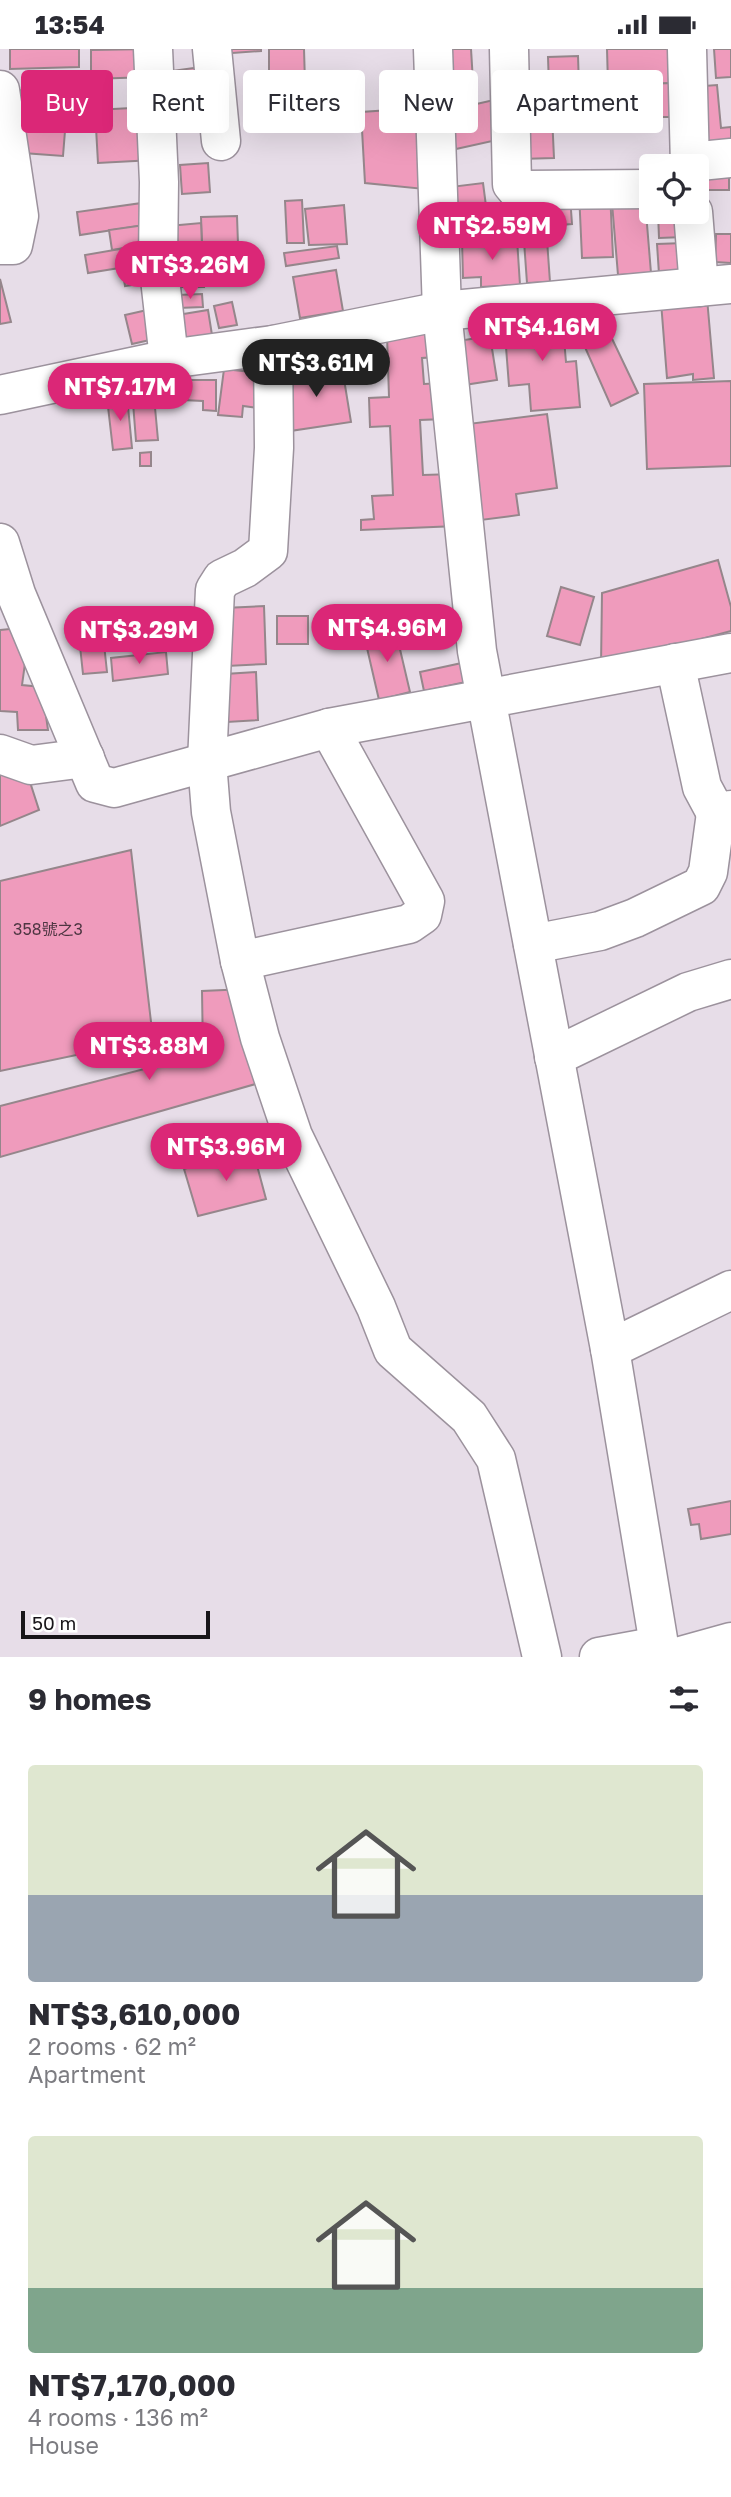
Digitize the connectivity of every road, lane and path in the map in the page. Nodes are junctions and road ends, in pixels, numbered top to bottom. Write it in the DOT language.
graph roads {
  1 [pos="153,49"];
  2 [pos="212,49"];
  3 [pos="433,49"];
  4 [pos="509,49"];
  5 [pos="698,52"];
  6 [pos="0,90"];
  7 [pos="221,141"];
  8 [pos="691,154"];
  9 [pos="731,158"];
  10 [pos="709,161"];
  11 [pos="639,189"];
  12 [pos="697,224"];
  13 [pos="0,246"];
  14 [pos="715,286"];
  15 [pos="442,311"];
  16 [pos="273,345"];
  17 [pos="169,359"];
  18 [pos="0,395"];
  19 [pos="0,543"];
  20 [pos="731,653"];
  21 [pos="675,663"];
  22 [pos="486,699"];
  23 [pos="328,728"];
  24 [pos="0,754"];
  25 [pos="85,758"];
  26 [pos="207,762"];
  27 [pos="723,812"];
  28 [pos="533,944"];
  29 [pos="240,961"];
  30 [pos="731,979"];
  31 [pos="554,1057"];
  32 [pos="731,1290"];
  33 [pos="610,1349"];
  34 [pos="731,1643"];
  35 [pos="666,1653"];
  36 [pos="542,1657"];
  37 [pos="599,1657"];
  1 -- 17 [label="street"];
  2 -- 7 [label="street"];
  3 -- 15 [label="street"];
  4 -- 11 [label="street"];
  5 -- 8 [label="street"];
  6 -- 13 [label="street"];
  9 -- 10 [label="street"];
  12 -- 14 [label="street"];
  14 -- 15 [label="street"];
  15 -- 16 [label="street"];
  15 -- 22 [label="street"];
  16 -- 17 [label="street"];
  16 -- 26 [label="street"];
  17 -- 18 [label="street"];
  19 -- 25 [label="street"];
  20 -- 21 [label="street"];
  21 -- 22 [label="street"];
  21 -- 27 [label="street"];
  22 -- 23 [label="street"];
  22 -- 28 [label="street"];
  23 -- 26 [label="street"];
  23 -- 29 [label="street"];
  24 -- 25 [label="street"];
  25 -- 26 [label="street"];
  26 -- 29 [label="street"];
  27 -- 28 [label="street"];
  28 -- 31 [label="street"];
  29 -- 36 [label="street"];
  30 -- 31 [label="street"];
  31 -- 33 [label="street"];
  32 -- 33 [label="street"];
  33 -- 35 [label="street"];
  34 -- 35 [label="street"];
  35 -- 37 [label="street"];
}
